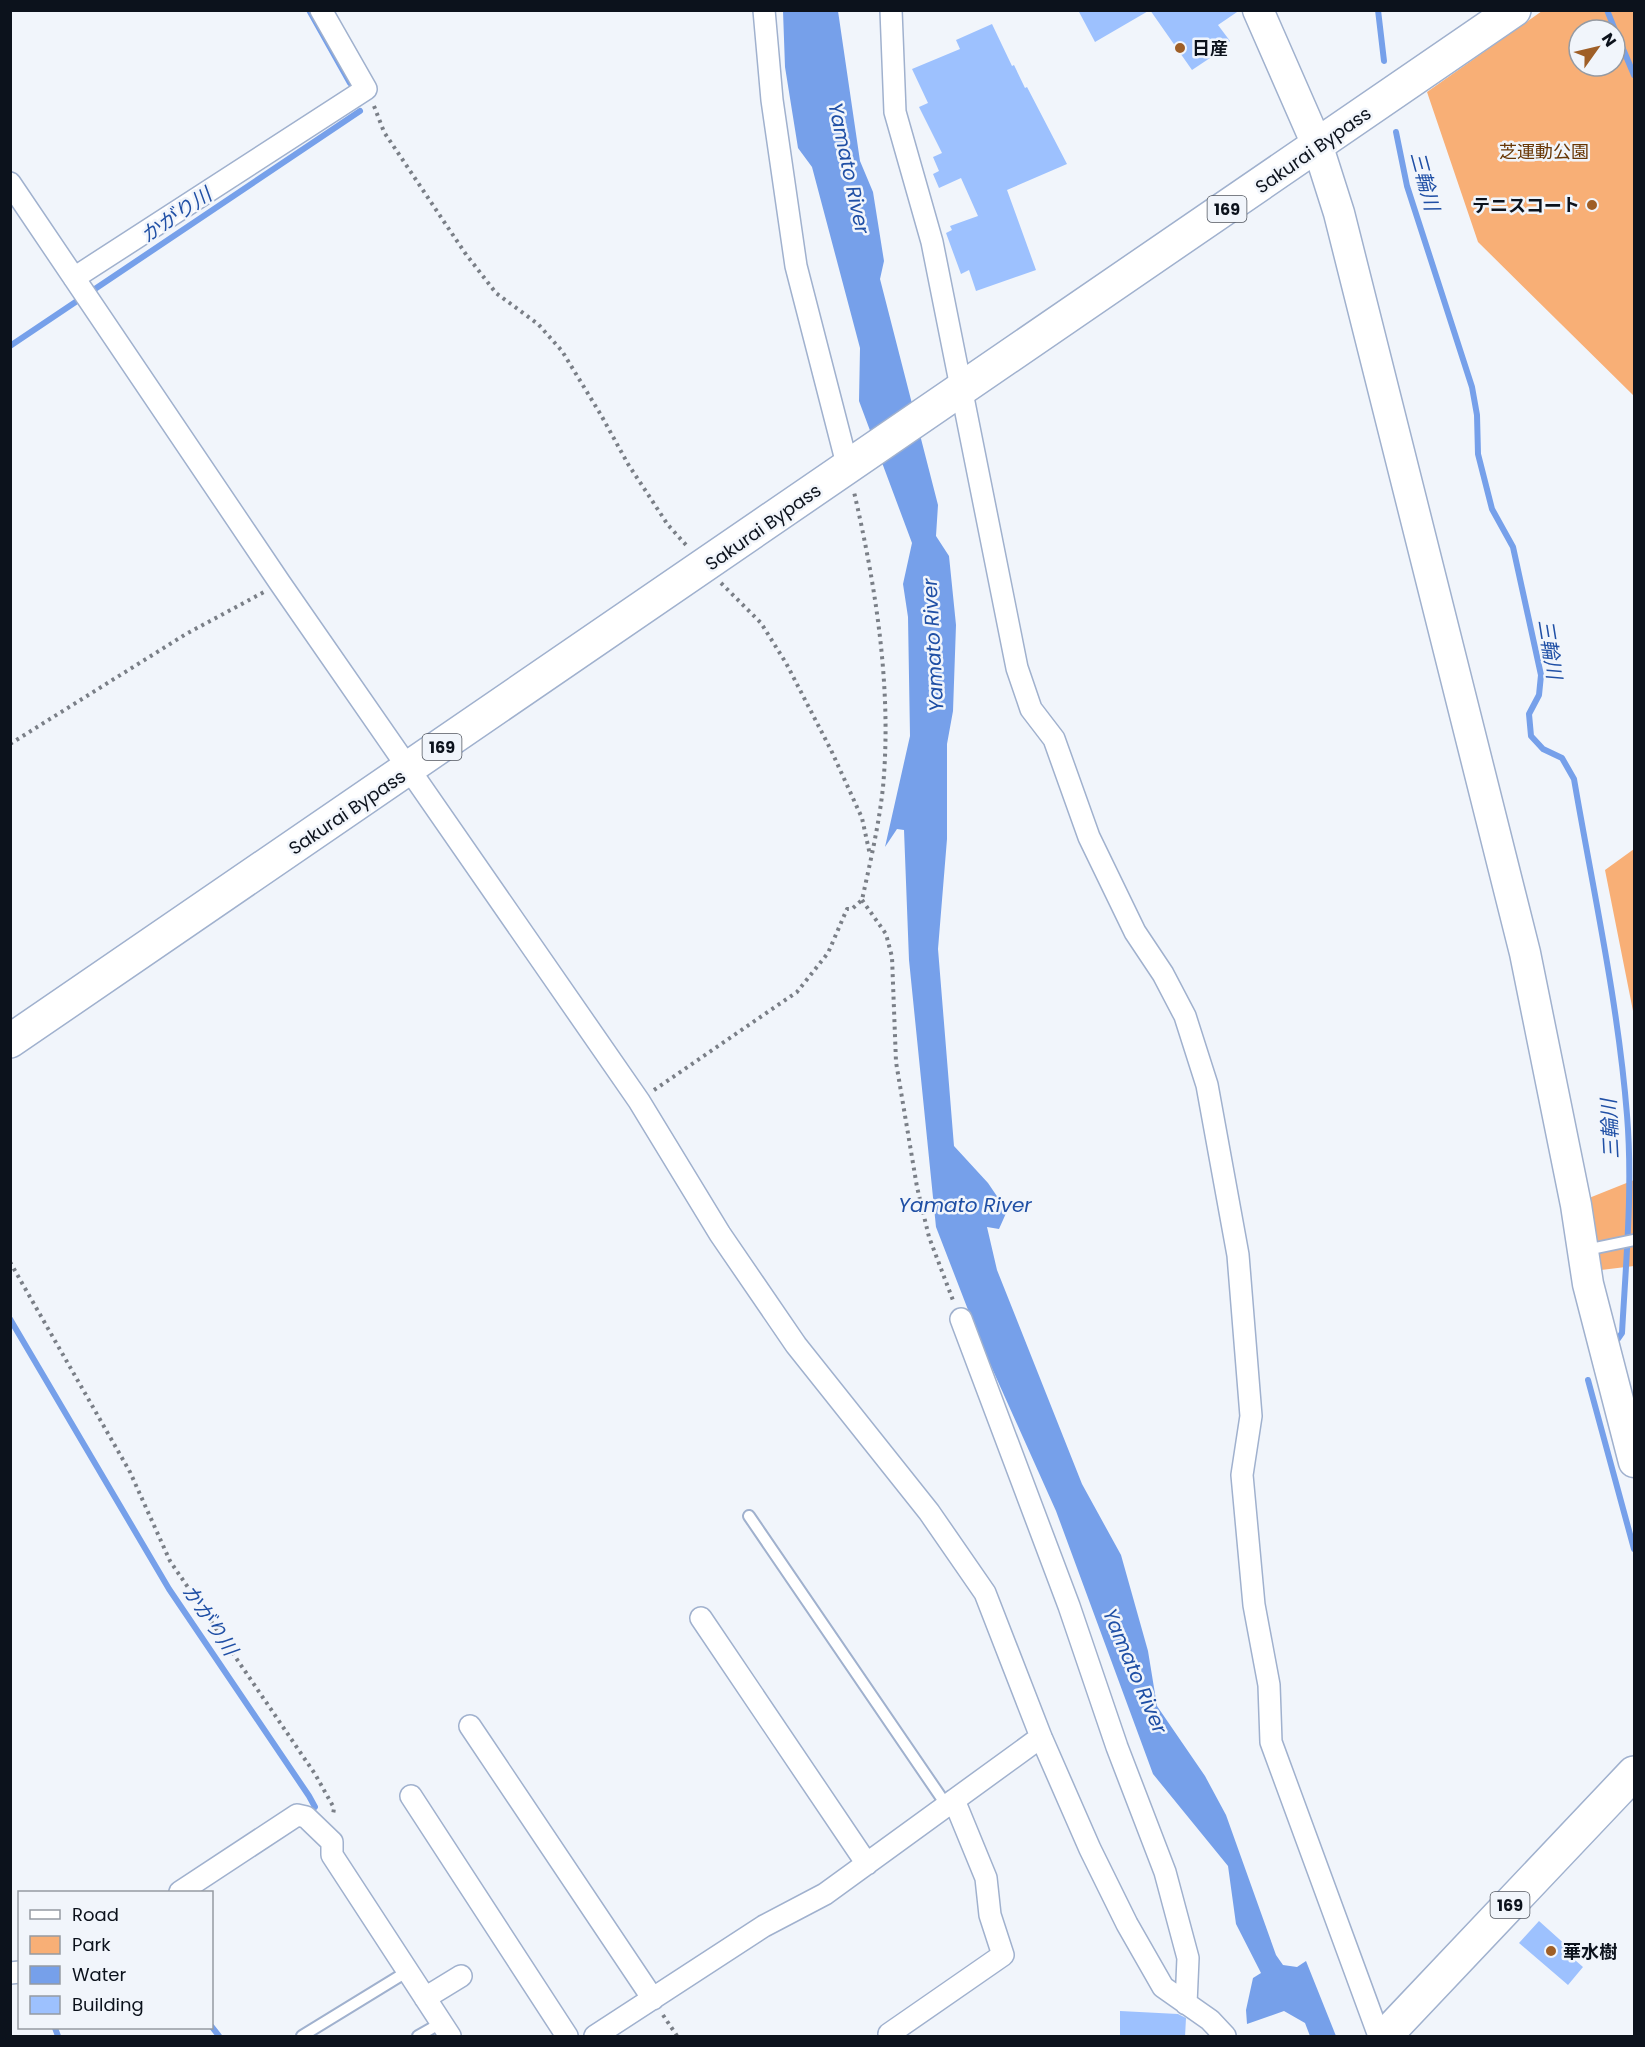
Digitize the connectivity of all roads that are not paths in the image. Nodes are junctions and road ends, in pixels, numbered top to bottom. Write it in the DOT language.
graph roads {
  1 [pos="321,10"];
  2 [pos="764,10"];
  3 [pos="891,10"];
  4 [pos="1258,10"];
  5 [pos="1514,10"];
  6 [pos="1318,147"];
  7 [pos="10,183"];
  8 [pos="74,278"];
  9 [pos="950,399"];
  10 [pos="860,460"];
  11 [pos="411,769"];
  12 [pos="10,1041"];
  13 [pos="1635,1240"];
  14 [pos="1592,1248"];
  15 [pos="961,1319"];
  16 [pos="1635,1462"];
  17 [pos="748,1516"];
  18 [pos="701,1618"];
  19 [pos="470,1726"];
  20 [pos="1041,1737"];
  21 [pos="1635,1773"];
  22 [pos="411,1796"];
  23 [pos="951,1803"];
  24 [pos="867,1864"];
  25 [pos="183,1891"];
  26 [pos="408,1971"];
  27 [pos="461,1976"];
  28 [pos="425,1998"];
  29 [pos="653,1999"];
  30 [pos="1186,2004"];
  31 [pos="445,2030"];
  32 [pos="302,2037"];
  33 [pos="418,2037"];
  34 [pos="567,2037"];
  35 [pos="595,2037"];
  36 [pos="891,2037"];
  37 [pos="1225,2037"];
  38 [pos="1379,2037"];
  39 [pos="1385,2037"];
  1 -- 8 [label="street"];
  2 -- 10 [label="street"];
  3 -- 9 [label="street"];
  4 -- 6 [label="street"];
  5 -- 6 [label="highway, Sakurai Bypass / 169"];
  6 -- 9 [label="highway, Sakurai Bypass / 169"];
  6 -- 14 [label="street"];
  7 -- 8 [label="street"];
  8 -- 11 [label="street"];
  9 -- 10 [label="highway, Sakurai Bypass / 169"];
  9 -- 38 [label="street"];
  10 -- 11 [label="highway, Sakurai Bypass / 169"];
  11 -- 12 [label="highway, Sakurai Bypass / 169"];
  11 -- 20 [label="street"];
  13 -- 14 [label="lane"];
  14 -- 16 [label="street"];
  15 -- 30 [label="street"];
  17 -- 23 [label="lane"];
  18 -- 24 [label="street"];
  19 -- 29 [label="street"];
  20 -- 23 [label="street"];
  20 -- 30 [label="street"];
  21 -- 39 [label="highway, 169"];
  22 -- 34 [label="street"];
  23 -- 24 [label="street"];
  23 -- 36 [label="street"];
  24 -- 29 [label="street"];
  25 -- 26 [label="street"];
  26 -- 28 [label="street"];
  26 -- 32 [label="lane"];
  27 -- 28 [label="street"];
  28 -- 31 [label="street"];
  29 -- 35 [label="street"];
  30 -- 37 [label="street"];
  31 -- 33 [label="lane"];
}
